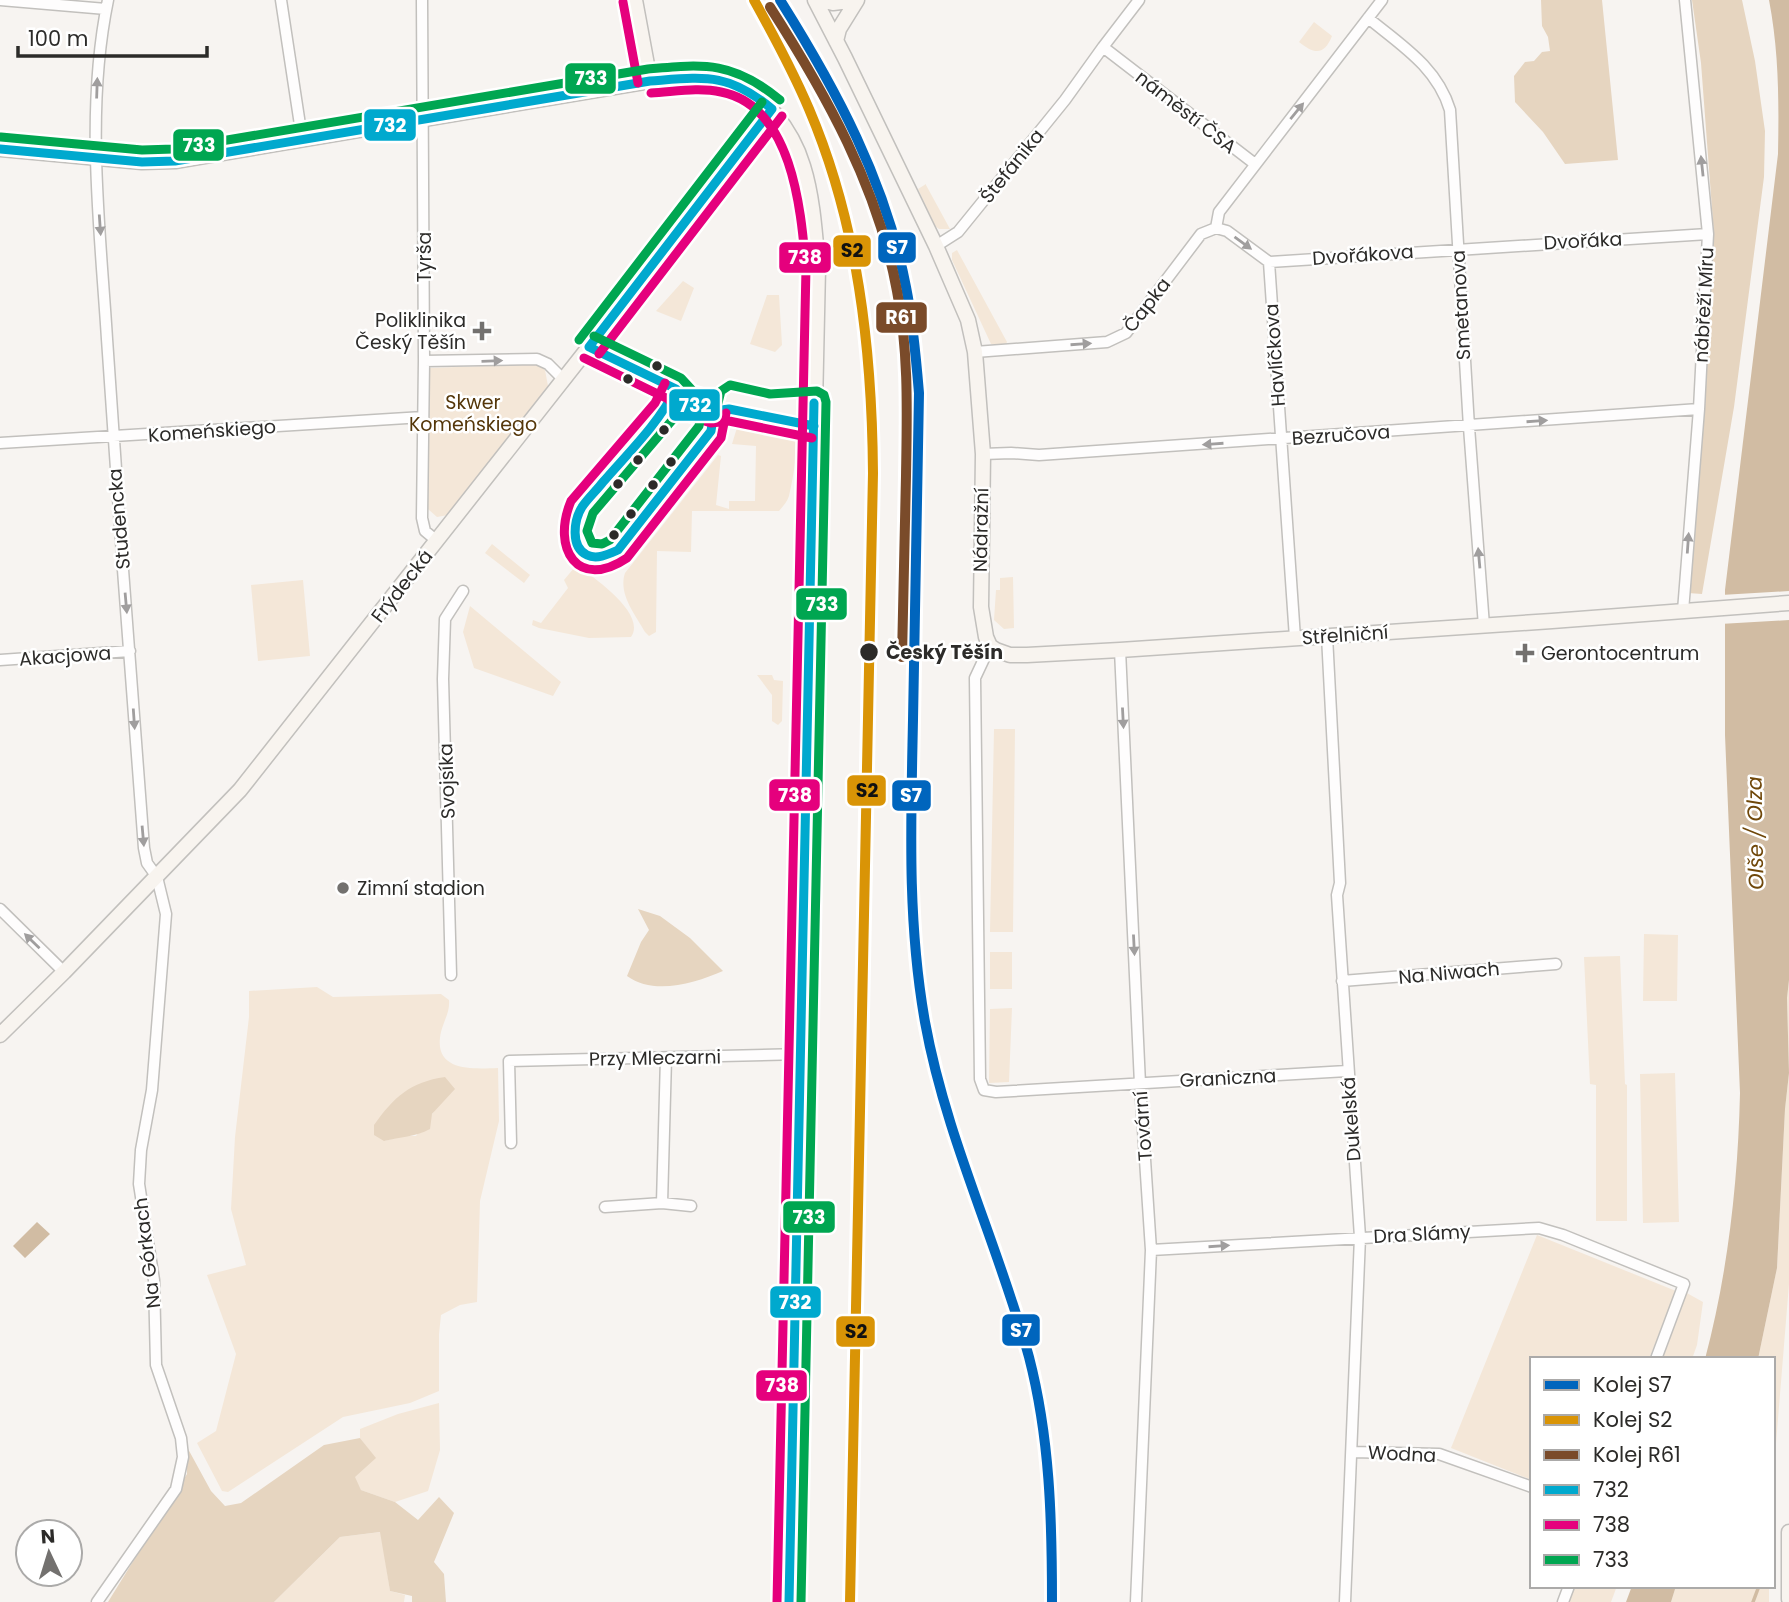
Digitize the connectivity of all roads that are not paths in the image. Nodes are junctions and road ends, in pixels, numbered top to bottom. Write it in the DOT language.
graph roads {
  1 [pos="0,0"];
  2 [pos="281,0"];
  3 [pos="422,0"];
  4 [pos="635,0"];
  5 [pos="814,0"];
  6 [pos="821,0"];
  7 [pos="857,0"];
  8 [pos="1139,0"];
  9 [pos="1382,0"];
  10 [pos="1685,0"];
  11 [pos="107,5"];
  12 [pos="1368,18"];
  13 [pos="836,41"];
  14 [pos="1103,47"];
  15 [pos="650,81"];
  16 [pos="772,109"];
  17 [pos="424,119"];
  18 [pos="302,138"];
  19 [pos="0,149"];
  20 [pos="96,157"];
  21 [pos="1255,164"];
  22 [pos="1216,228"];
  23 [pos="1708,233"];
  24 [pos="936,246"];
  25 [pos="1458,248"];
  26 [pos="1269,262"];
  27 [pos="975,352"];
  28 [pos="424,361"];
  29 [pos="563,379"];
  30 [pos="1699,409"];
  31 [pos="423,417"];
  32 [pos="1469,426"];
  33 [pos="113,437"];
  34 [pos="1281,440"];
  35 [pos="0,443"];
  36 [pos="983,454"];
  37 [pos="437,541"];
  38 [pos="463,592"];
  39 [pos="1789,603"];
  40 [pos="1684,611"];
  41 [pos="1484,626"];
  42 [pos="1326,636"];
  43 [pos="1295,638"];
  44 [pos="990,646"];
  45 [pos="1120,650"];
  46 [pos="130,651"];
  47 [pos="0,660"];
  48 [pos="157,877"];
  49 [pos="0,909"];
  50 [pos="1556,964"];
  51 [pos="64,972"];
  52 [pos="451,975"];
  53 [pos="1342,981"];
  54 [pos="0,1035"];
  55 [pos="802,1054"];
  56 [pos="666,1058"];
  57 [pos="1348,1071"];
  58 [pos="1140,1084"];
  59 [pos="511,1143"];
  60 [pos="662,1203"];
  61 [pos="691,1206"];
  62 [pos="606,1207"];
  63 [pos="1360,1237"];
  64 [pos="1151,1250"];
  65 [pos="1657,1357"];
  66 [pos="1352,1452"];
  67 [pos="1530,1486"];
  68 [pos="1789,1532"];
  69 [pos="1789,1599"];
  70 [pos="97,1602"];
  71 [pos="789,1602"];
  72 [pos="1136,1602"];
  73 [pos="1345,1602"];
  1 -- 11 [label="street"];
  2 -- 18 [label="street"];
  3 -- 17 [label="street, Tyrša"];
  4 -- 15 [label="main road"];
  5 -- 13 [label="main road, Nádražní"];
  6 -- 7 [label="main road"];
  7 -- 13 [label="main road"];
  8 -- 14 [label="street"];
  9 -- 12 [label="street, náměstí ČSA"];
  23 -- 10 [label="street, nábřeží Míru, one-way"];
  20 -- 11 [label="street, Studencka, one-way"];
  21 -- 12 [label="street, náměstí ČSA, one-way"];
  12 -- 25 [label="street, Smetanova"];
  13 -- 24 [label="main road, Nádražní"];
  14 -- 21 [label="street, náměstí ČSA"];
  14 -- 24 [label="street, Štefánika"];
  15 -- 16 [label="main road"];
  15 -- 17 [label="main road"];
  16 -- 29 [label="main road, Frýdecká"];
  16 -- 55 [label="main road"];
  17 -- 18 [label="main road"];
  17 -- 28 [label="street, Tyrša"];
  18 -- 20 [label="main road"];
  19 -- 20 [label="main road"];
  20 -- 33 [label="street, Studencka, one-way"];
  21 -- 22 [label="street"];
  22 -- 26 [label="street, one-way"];
  27 -- 22 [label="street, Čapka, one-way"];
  23 -- 25 [label="street, Dvořáka"];
  23 -- 30 [label="street, nábřeží Míru"];
  24 -- 27 [label="main road, Nádražní"];
  25 -- 26 [label="street, Dvořákova"];
  25 -- 32 [label="street, Smetanova"];
  26 -- 34 [label="street, Havlíčkova"];
  27 -- 36 [label="main road, Nádražní"];
  28 -- 29 [label="street, one-way"];
  28 -- 31 [label="street, Tyrša"];
  29 -- 37 [label="main road, Frýdecká"];
  32 -- 30 [label="street, Bezručova, one-way"];
  40 -- 30 [label="street, nábřeží Míru, one-way"];
  31 -- 33 [label="street, Komeńskiego"];
  31 -- 37 [label="street, Tyrša"];
  32 -- 34 [label="street, Bezručova"];
  41 -- 32 [label="street, Smetanova, one-way"];
  33 -- 35 [label="street, Komeńskiego"];
  33 -- 46 [label="street, Studencka, one-way"];
  34 -- 36 [label="street, Bezručova, one-way"];
  34 -- 43 [label="street, Havlíčkova"];
  36 -- 44 [label="main road, Nádražní"];
  37 -- 48 [label="main road, Frýdecká"];
  38 -- 52 [label="street, Svojsíka"];
  39 -- 40 [label="main road, Střelniční"];
  40 -- 41 [label="main road, Střelniční"];
  41 -- 42 [label="main road, Střelniční"];
  42 -- 43 [label="main road, Střelniční"];
  42 -- 53 [label="street, Dukelská"];
  43 -- 45 [label="main road, Střelniční"];
  44 -- 45 [label="main road, Střelniční"];
  44 -- 58 [label="street, Graniczna"];
  45 -- 58 [label="street, Tovární, one-way"];
  46 -- 47 [label="street, Akacjowa"];
  46 -- 48 [label="street, Studencka, one-way"];
  48 -- 51 [label="main road, Frýdecká"];
  48 -- 70 [label="street, Na Górkach"];
  51 -- 49 [label="street, one-way"];
  50 -- 53 [label="street, Na Niwach"];
  51 -- 54 [label="main road, Frýdecká"];
  53 -- 57 [label="street, Dukelská"];
  55 -- 56 [label="street, Przy Mleczarni"];
  55 -- 71 [label="main road"];
  56 -- 59 [label="street, Przy Mleczarni"];
  56 -- 60 [label="street"];
  57 -- 58 [label="street, Graniczna"];
  57 -- 63 [label="street, Dukelská"];
  58 -- 64 [label="street, Tovární"];
  60 -- 61 [label="street"];
  60 -- 62 [label="street"];
  64 -- 63 [label="street, Dra Slámy, one-way"];
  63 -- 65 [label="street, Dra Slámy"];
  63 -- 66 [label="street, Dukelská"];
  64 -- 72 [label="street, Tovární"];
  66 -- 67 [label="street, Wodna"];
  66 -- 73 [label="street, Dukelská"];
  68 -- 69 [label="main road"];
}
